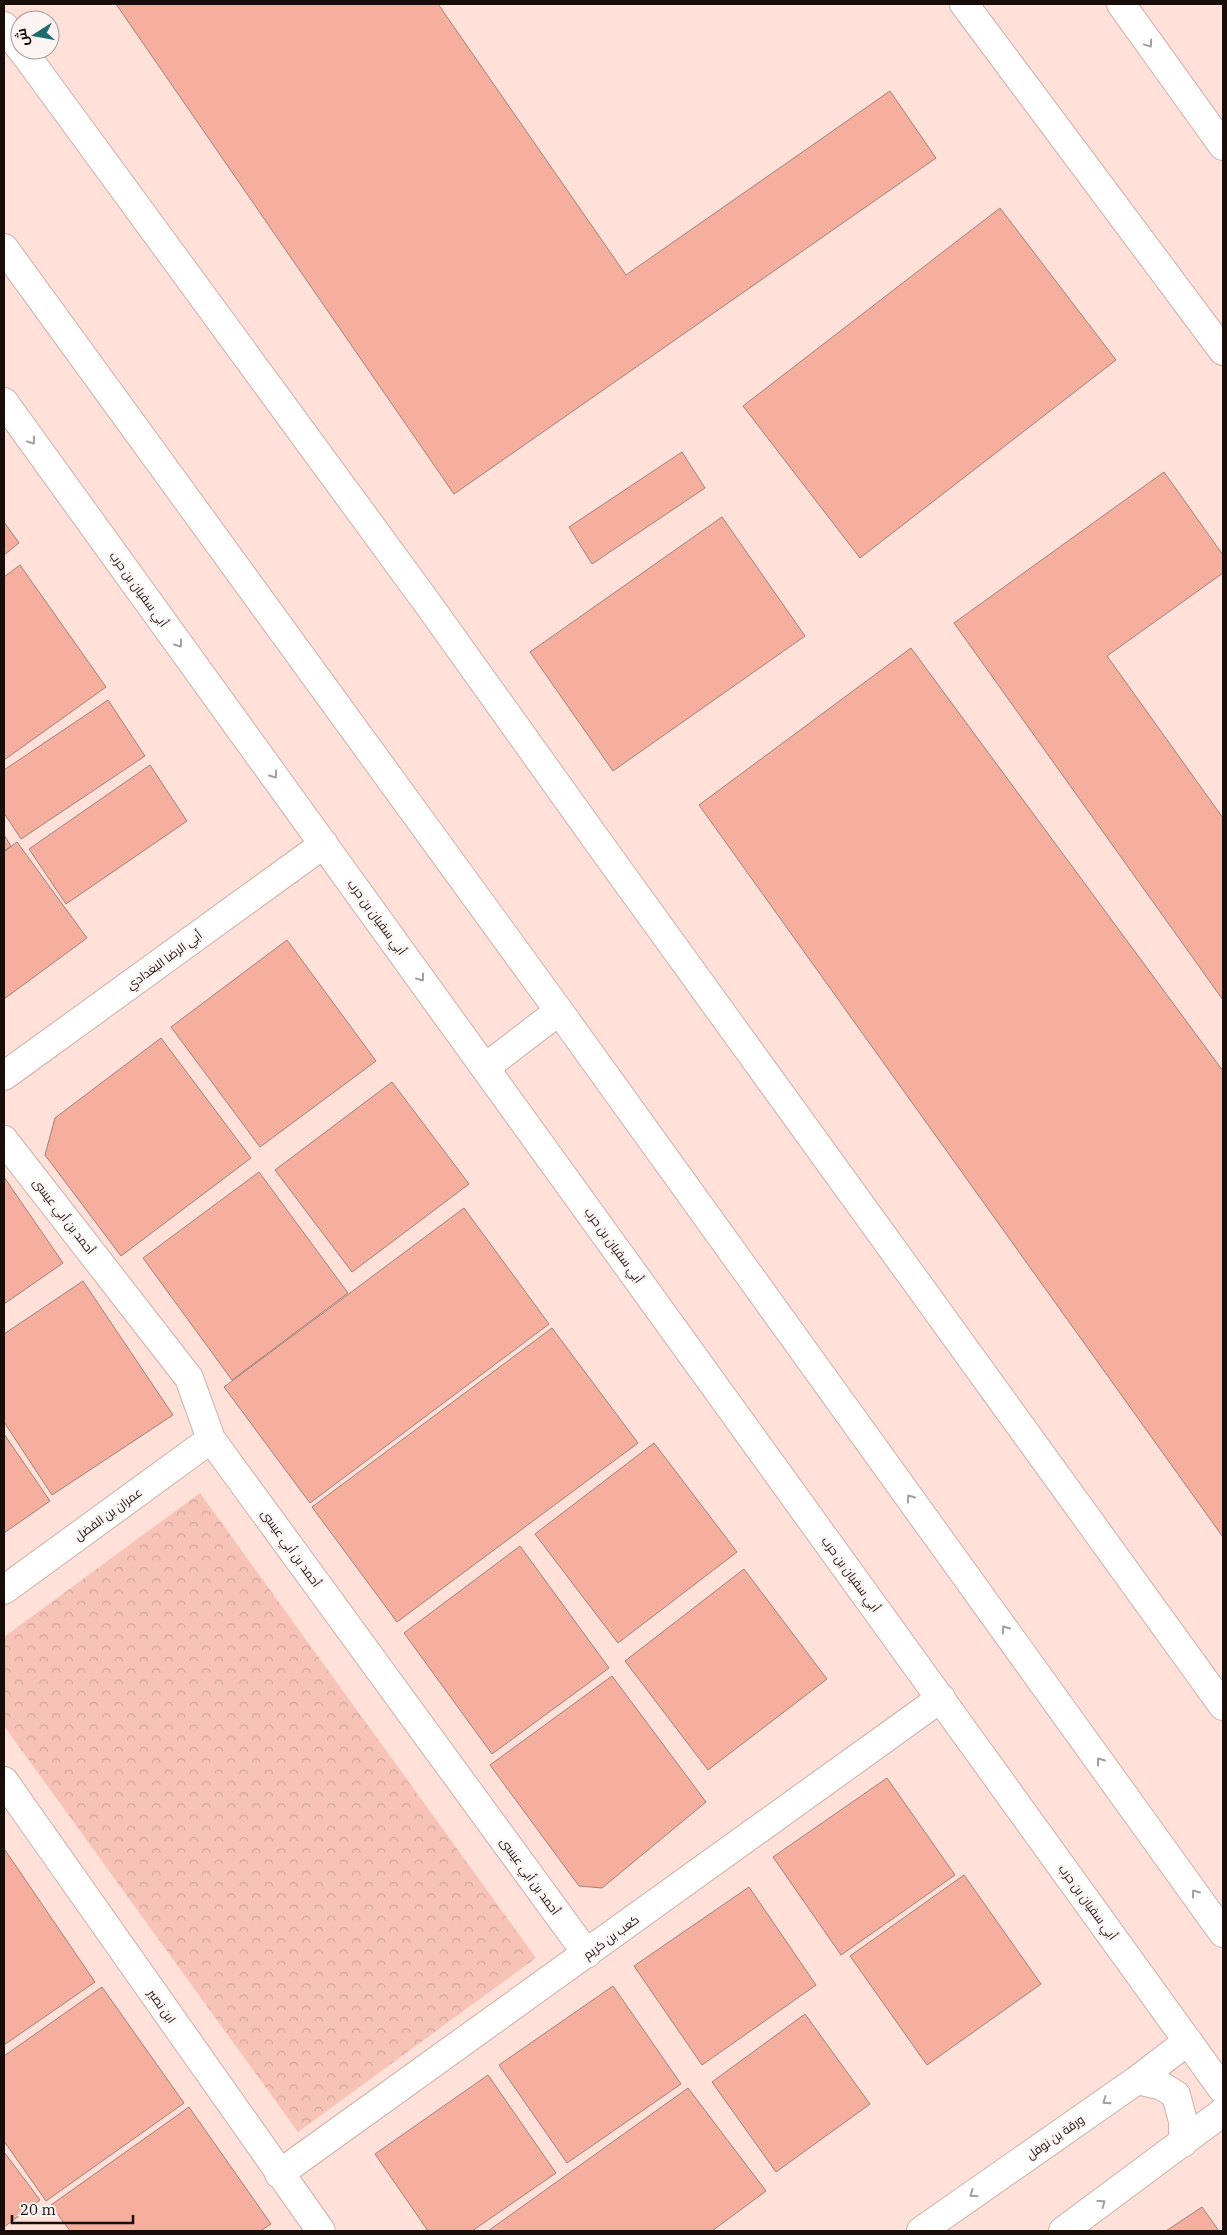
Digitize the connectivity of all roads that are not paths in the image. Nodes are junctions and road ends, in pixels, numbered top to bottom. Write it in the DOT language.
graph roads {
  1 [pos="964,4"];
  2 [pos="1122,4"];
  3 [pos="29,60"];
  4 [pos="1223,146"];
  5 [pos="4,248"];
  6 [pos="1223,351"];
  7 [pos="4,402"];
  8 [pos="324,844"];
  9 [pos="559,1012"];
  10 [pos="486,1066"];
  11 [pos="4,1076"];
  12 [pos="4,1140"];
  13 [pos="212,1439"];
  14 [pos="4,1590"];
  15 [pos="941,1698"];
  16 [pos="1223,1706"];
  17 [pos="4,1780"];
  18 [pos="1223,1933"];
  19 [pos="587,1954"];
  20 [pos="1188,2041"];
  21 [pos="1136,2080"];
  22 [pos="1223,2090"];
  23 [pos="1223,2112"];
  24 [pos="1183,2143"];
  25 [pos="279,2174"];
  26 [pos="321,2231"];
  27 [pos="921,2231"];
  28 [pos="1063,2231"];
  1 -- 6 [label="street"];
  2 -- 4 [label="street, one-way"];
  3 -- 16 [label="street"];
  5 -- 9 [label="street"];
  7 -- 8 [label="street, أبي سفيان بن حرب, one-way"];
  8 -- 10 [label="street, أبي سفيان بن حرب, one-way"];
  8 -- 11 [label="street, أبي الرضا البغدادي"];
  9 -- 10 [label="street"];
  18 -- 9 [label="street, one-way"];
  10 -- 15 [label="street, أبي سفيان بن حرب"];
  12 -- 13 [label="street, أحمد بن أبي عيسى"];
  13 -- 14 [label="street, عمران بن الفضل"];
  13 -- 19 [label="street, أحمد بن أبي عيسى"];
  15 -- 19 [label="street, كعب بن كريم"];
  15 -- 20 [label="street, أبي سفيان بن حرب"];
  17 -- 25 [label="street, ابن نصير"];
  19 -- 25 [label="street, كعب بن كريم"];
  20 -- 21 [label="street, ورقة بن نوفل"];
  20 -- 22 [label="street, أبي سفيان بن حرب"];
  21 -- 24 [label="street"];
  21 -- 27 [label="street, ورقة بن نوفل, one-way"];
  23 -- 24 [label="street"];
  28 -- 24 [label="street, one-way"];
  25 -- 26 [label="street, ابن نصير"];
}
